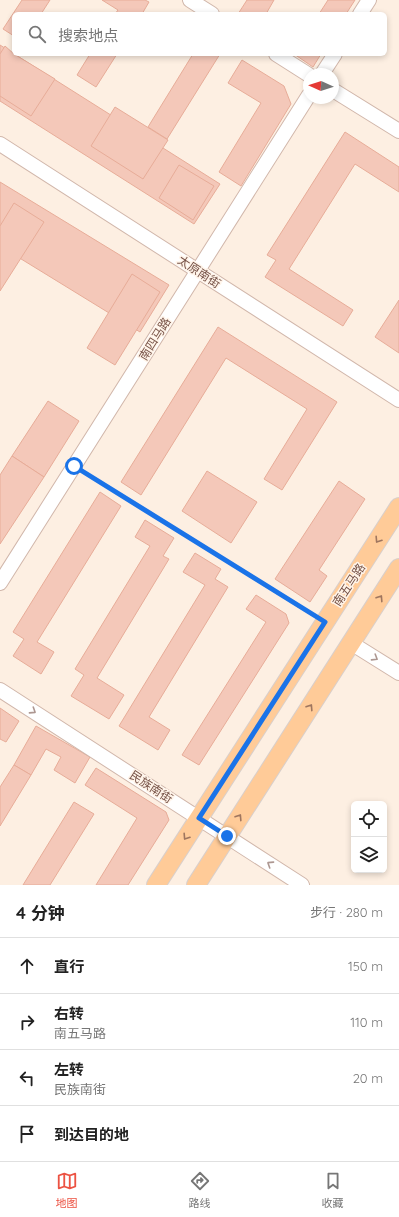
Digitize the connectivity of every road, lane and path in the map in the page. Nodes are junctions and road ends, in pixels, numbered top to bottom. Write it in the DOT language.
graph roads {
  1 [pos="190,0"];
  2 [pos="369,0"];
  3 [pos="209,12"];
  4 [pos="361,12"];
  5 [pos="279,56"];
  6 [pos="334,56"];
  7 [pos="326,68"];
  8 [pos="303,71"];
  9 [pos="339,94"];
  10 [pos="303,104"];
  11 [pos="399,131"];
  12 [pos="0,144"];
  13 [pos="198,271"];
  14 [pos="399,400"];
  15 [pos="74,466"];
  16 [pos="399,507"];
  17 [pos="399,568"];
  18 [pos="0,583"];
  19 [pos="325,622"];
  20 [pos="351,643"];
  21 [pos="399,673"];
  22 [pos="0,690"];
  23 [pos="199,818"];
  24 [pos="227,836"];
  25 [pos="156,885"];
  26 [pos="196,885"];
  27 [pos="302,885"];
  1 -- 3 [label="street"];
  2 -- 4 [label="street"];
  5 -- 8 [label="street"];
  6 -- 7 [label="street"];
  9 -- 11 [label="street"];
  10 -- 13 [label="street, 南四马路"];
  12 -- 13 [label="street, 太原南街"];
  13 -- 14 [label="street, 太原南街"];
  13 -- 15 [label="street, 南四马路"];
  15 -- 18 [label="street, 南四马路"];
  15 -- 19 [label="path"];
  16 -- 19 [label="main road, 南五马路, one-way"];
  20 -- 17 [label="main road, one-way"];
  19 -- 23 [label="main road, 南五马路"];
  20 -- 21 [label="street, one-way"];
  24 -- 20 [label="main road, one-way"];
  22 -- 23 [label="street, 民族南街, one-way"];
  23 -- 24 [label="street, 民族南街"];
  23 -- 25 [label="main road, 南五马路, one-way"];
  24 -- 26 [label="main road"];
  27 -- 24 [label="street, 民族南街, one-way"];
}
